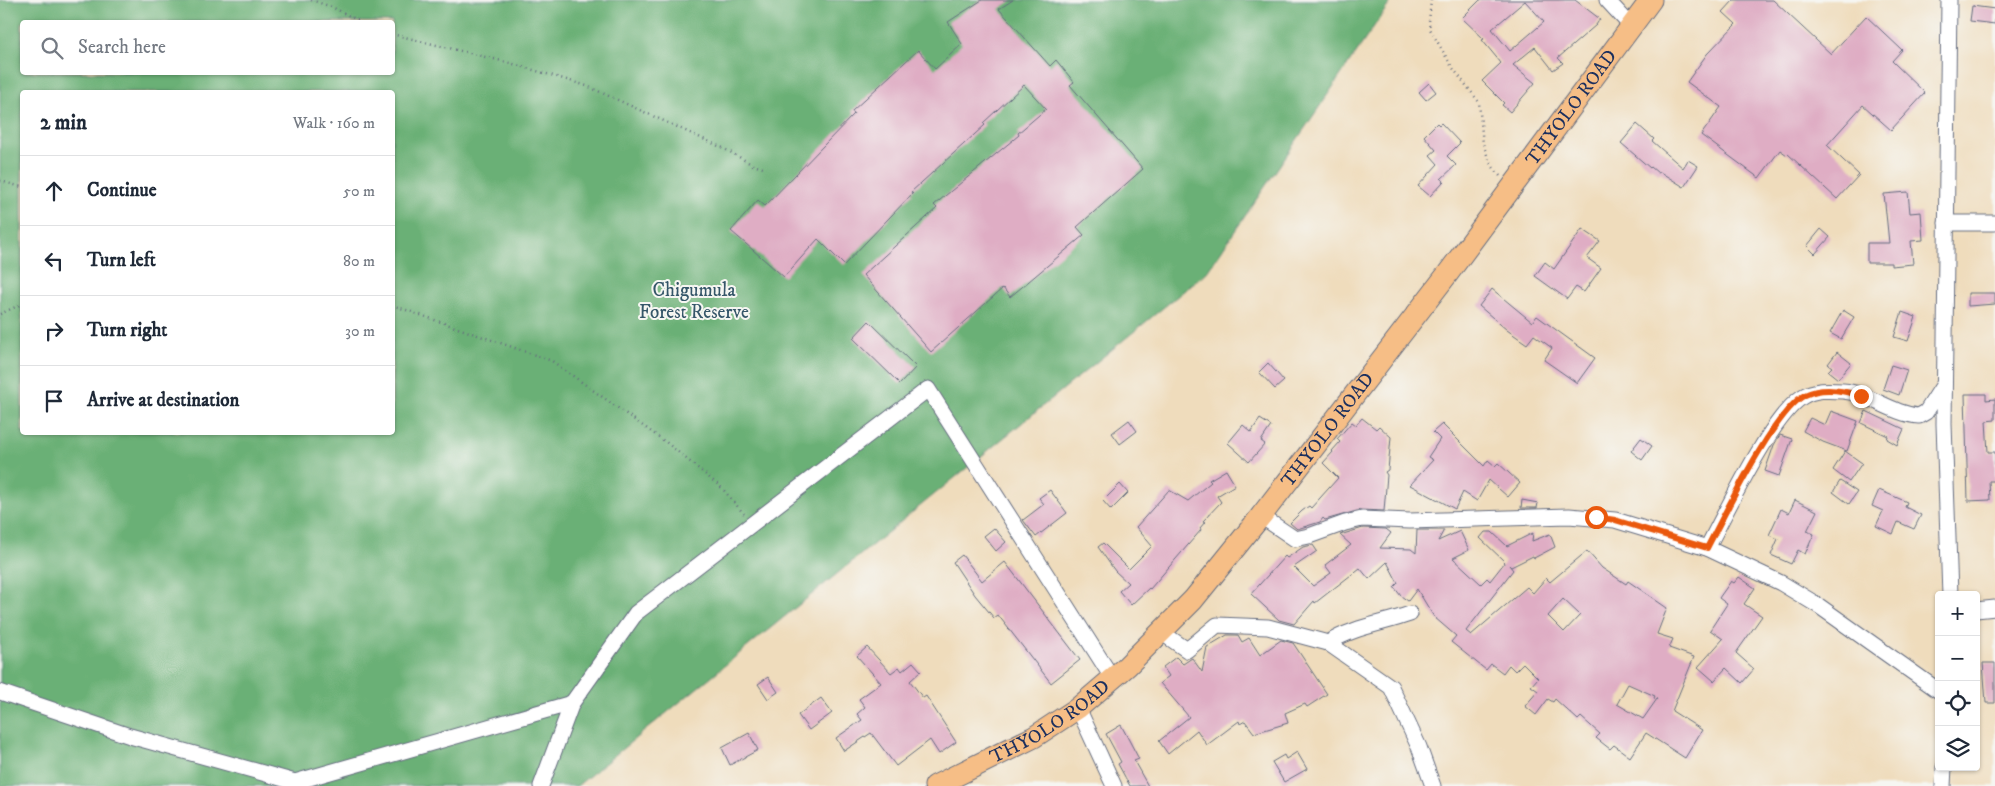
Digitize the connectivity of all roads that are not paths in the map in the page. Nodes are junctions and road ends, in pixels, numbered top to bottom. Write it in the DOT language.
graph roads {
  1 [pos="1607,0"];
  2 [pos="1651,0"];
  3 [pos="1949,0"];
  4 [pos="1631,26"];
  5 [pos="1946,223"];
  6 [pos="1995,223"];
  7 [pos="1944,383"];
  8 [pos="1261,516"];
  9 [pos="1707,548"];
  10 [pos="1950,591"];
  11 [pos="1995,608"];
  12 [pos="1980,610"];
  13 [pos="1410,614"];
  14 [pos="1161,632"];
  15 [pos="1328,643"];
  16 [pos="1113,678"];
  17 [pos="1935,688"];
  18 [pos="0,692"];
  19 [pos="572,703"];
  20 [pos="1078,708"];
  21 [pos="1944,771"];
  22 [pos="541,786"];
  23 [pos="935,786"];
  24 [pos="1114,786"];
  25 [pos="1433,786"];
  26 [pos="1943,786"];
  1 -- 4 [label="street"];
  2 -- 4 [label="highway, THYOLO ROAD"];
  3 -- 5 [label="street"];
  4 -- 8 [label="highway, THYOLO ROAD"];
  5 -- 6 [label="street"];
  5 -- 7 [label="street"];
  7 -- 9 [label="street"];
  7 -- 10 [label="street"];
  8 -- 9 [label="street"];
  8 -- 14 [label="highway, THYOLO ROAD"];
  9 -- 17 [label="street"];
  11 -- 12 [label="street"];
  13 -- 15 [label="street"];
  14 -- 15 [label="street"];
  14 -- 16 [label="highway, THYOLO ROAD"];
  15 -- 25 [label="street"];
  16 -- 19 [label="street"];
  16 -- 20 [label="highway, THYOLO ROAD"];
  18 -- 19 [label="street"];
  19 -- 22 [label="street"];
  20 -- 23 [label="highway, THYOLO ROAD"];
  20 -- 24 [label="street"];
  21 -- 26 [label="street"];
}
